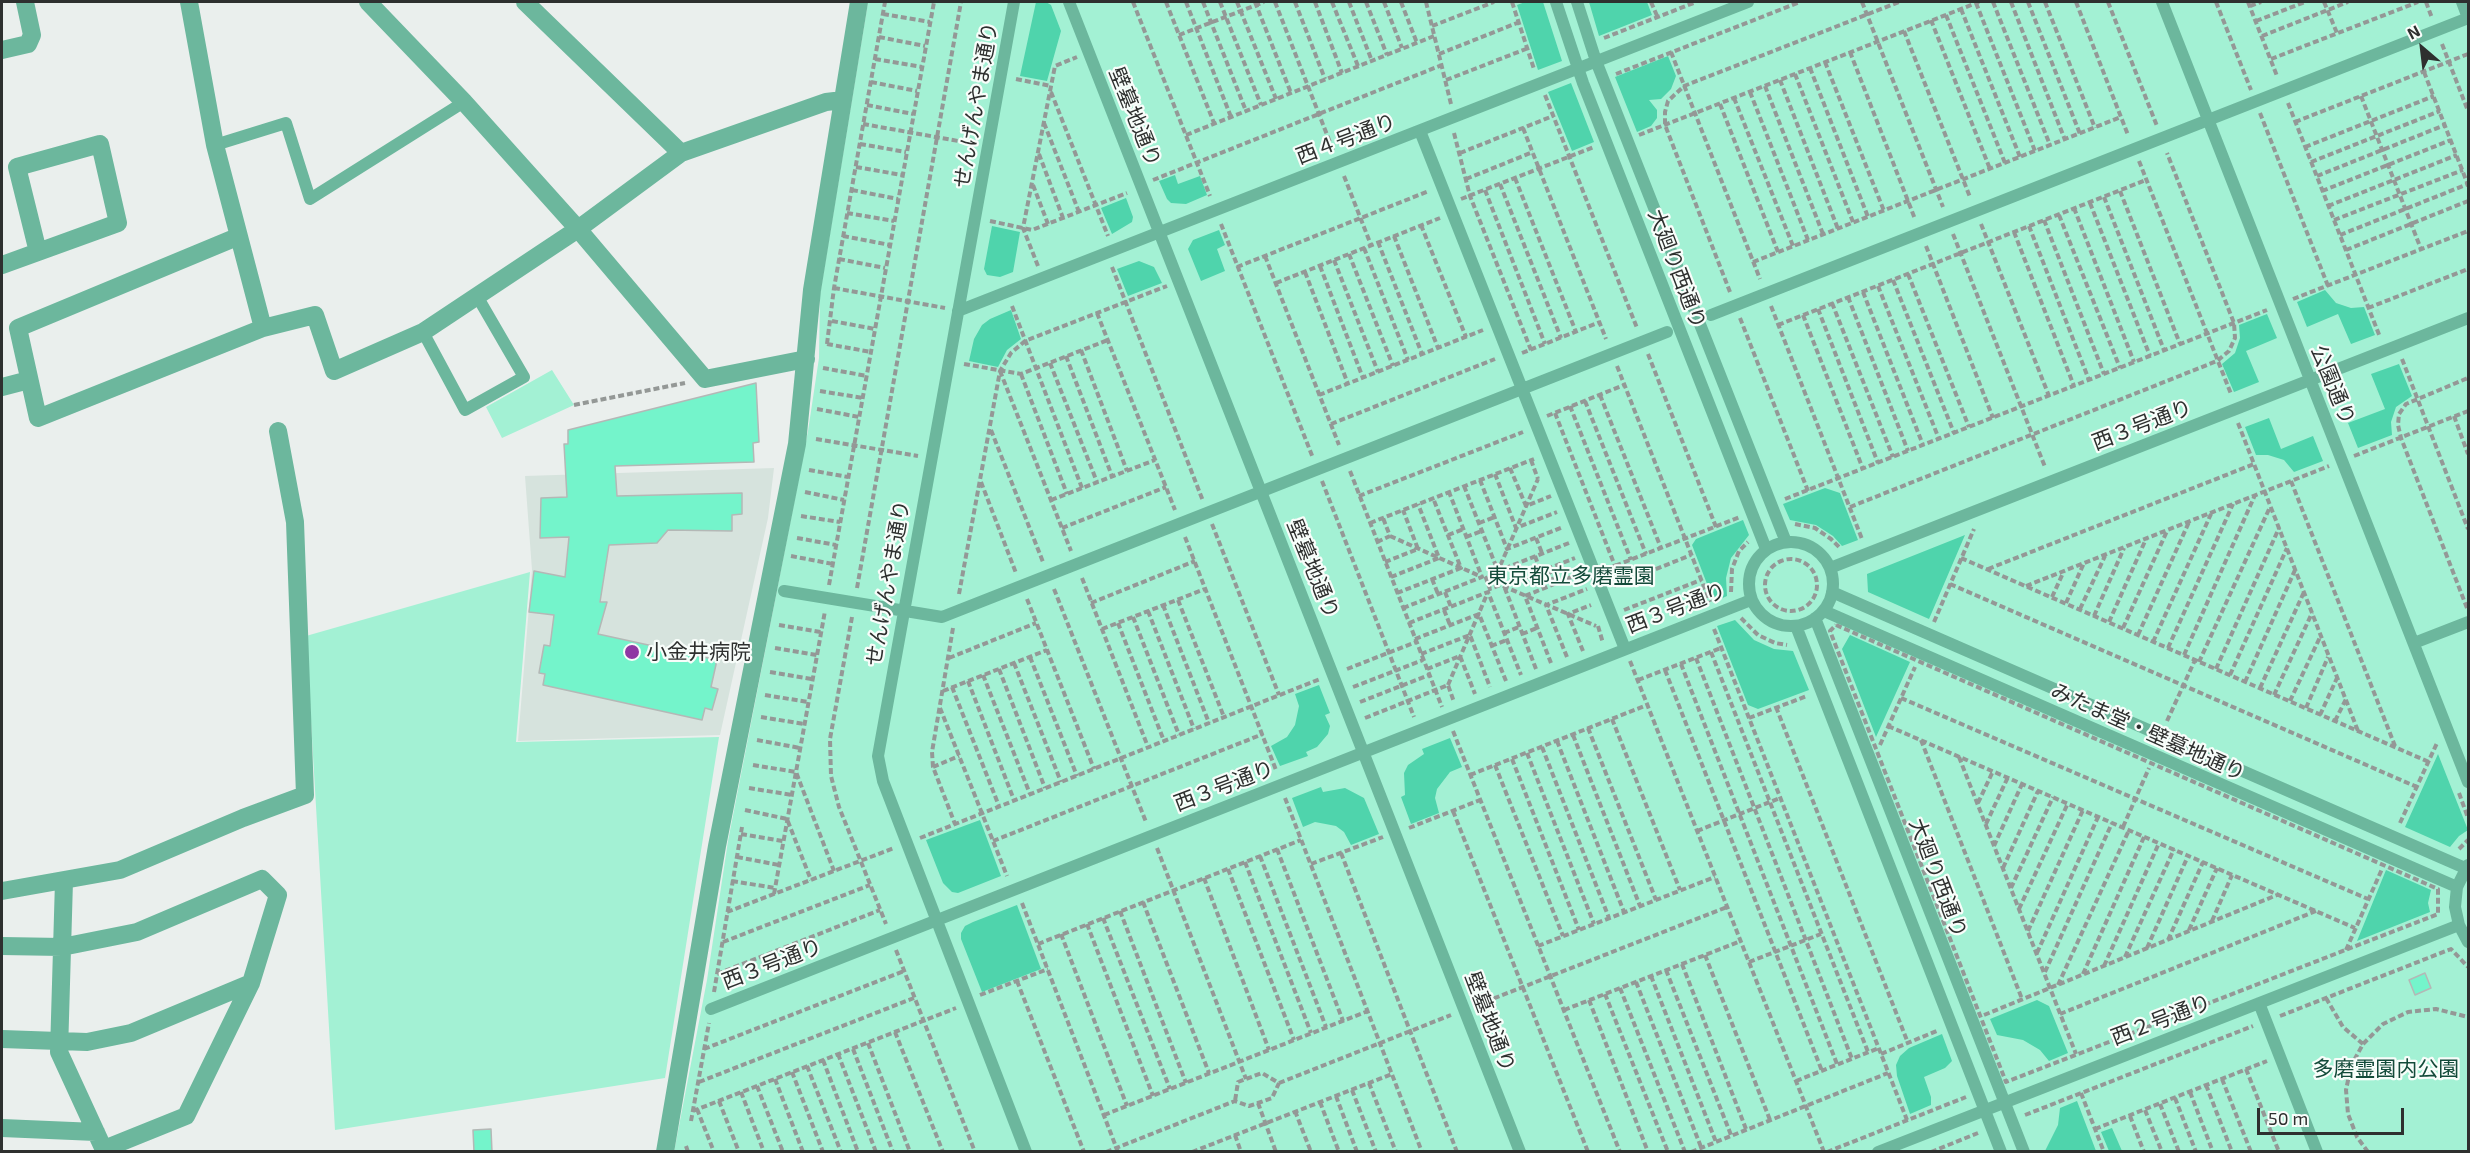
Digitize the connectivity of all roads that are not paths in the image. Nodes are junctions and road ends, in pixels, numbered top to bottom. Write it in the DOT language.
graph roads {
  1 [pos="25,2"];
  2 [pos="189,2"];
  3 [pos="368,2"];
  4 [pos="525,2"];
  5 [pos="859,2"];
  6 [pos="1014,2"];
  7 [pos="1069,2"];
  8 [pos="1556,2"];
  9 [pos="1577,2"];
  10 [pos="1748,2"];
  11 [pos="2162,2"];
  12 [pos="2462,2"];
  13 [pos="2469,18"];
  14 [pos="2,50"];
  15 [pos="1596,61"];
  16 [pos="1578,68"];
  17 [pos="843,100"];
  18 [pos="464,102"];
  19 [pos="2208,120"];
  20 [pos="1420,130"];
  21 [pos="215,145"];
  22 [pos="681,153"];
  23 [pos="579,229"];
  24 [pos="1160,232"];
  25 [pos="237,237"];
  26 [pos="38,252"];
  27 [pos="2,266"];
  28 [pos="1679,270"];
  29 [pos="1660,277"];
  30 [pos="477,296"];
  31 [pos="958,310"];
  32 [pos="1711,315"];
  33 [pos="2469,318"];
  34 [pos="262,328"];
  35 [pos="423,332"];
  36 [pos="1668,332"];
  37 [pos="806,359"];
  38 [pos="29,380"];
  39 [pos="2310,380"];
  40 [pos="2,387"];
  41 [pos="1523,389"];
  42 [pos="278,431"];
  43 [pos="1261,492"];
  44 [pos="1786,542"];
  45 [pos="1767,549"];
  46 [pos="1830,568"];
  47 [pos="784,591"];
  48 [pos="1832,592"];
  49 [pos="1751,600"];
  50 [pos="903,611"];
  51 [pos="1820,614"];
  52 [pos="2469,622"];
  53 [pos="1796,626"];
  54 [pos="2414,643"];
  55 [pos="1627,647"];
  56 [pos="2002,666"];
  57 [pos="1993,685"];
  58 [pos="2151,731"];
  59 [pos="2142,750"];
  60 [pos="1364,752"];
  61 [pos="1877,776"];
  62 [pos="2469,782"];
  63 [pos="1857,783"];
  64 [pos="2298,795"];
  65 [pos="2289,815"];
  66 [pos="2467,867"];
  67 [pos="64,881"];
  68 [pos="2457,887"];
  69 [pos="2,891"];
  70 [pos="1931,914"];
  71 [pos="936,920"];
  72 [pos="1912,921"];
  73 [pos="2459,926"];
  74 [pos="2469,942"];
  75 [pos="2,946"];
  76 [pos="62,947"];
  77 [pos="252,983"];
  78 [pos="2259,1003"];
  79 [pos="711,1009"];
  80 [pos="2,1039"];
  81 [pos="60,1041"];
  82 [pos="2004,1102"];
  83 [pos="1985,1110"];
  84 [pos="2,1128"];
  85 [pos="96,1132"];
  86 [pos="105,1150"];
  87 [pos="665,1152"];
  88 [pos="1026,1152"];
  89 [pos="1520,1152"];
  90 [pos="1878,1152"];
  91 [pos="2001,1152"];
  92 [pos="2024,1152"];
  93 [pos="2317,1152"];
  1 -- 14 [label="street"];
  2 -- 21 [label="street"];
  3 -- 18 [label="street"];
  4 -- 22 [label="street"];
  5 -- 17 [label="street"];
  6 -- 31 [label="lane, せんげんやま通り"];
  7 -- 24 [label="lane, 壁墓地通り"];
  8 -- 16 [label="lane, 大廻り西通り"];
  9 -- 15 [label="lane, 大廻り西通り"];
  10 -- 15 [label="lane, 西４号通り"];
  11 -- 19 [label="lane, 公園通り"];
  12 -- 13 [label="lane"];
  13 -- 19 [label="lane"];
  15 -- 16 [label="lane, 西４号通り"];
  15 -- 28 [label="lane, 大廻り西通り"];
  16 -- 20 [label="lane, 西４号通り"];
  16 -- 29 [label="lane, 大廻り西通り"];
  17 -- 22 [label="street"];
  17 -- 37 [label="street"];
  18 -- 21 [label="lane"];
  18 -- 23 [label="street"];
  19 -- 32 [label="lane"];
  19 -- 39 [label="lane, 公園通り"];
  20 -- 24 [label="lane, 西４号通り"];
  20 -- 41 [label="lane"];
  21 -- 25 [label="street"];
  22 -- 23 [label="street"];
  23 -- 30 [label="street"];
  23 -- 37 [label="street"];
  24 -- 31 [label="lane, 西４号通り"];
  24 -- 43 [label="lane, 壁墓地通り"];
  25 -- 34 [label="street"];
  25 -- 38 [label="street"];
  26 -- 26 [label="street"];
  26 -- 27 [label="street"];
  28 -- 29 [label="lane"];
  28 -- 44 [label="lane, 大廻り西通り"];
  29 -- 45 [label="lane, 大廻り西通り"];
  30 -- 35 [label="street"];
  30 -- 35 [label="lane"];
  31 -- 50 [label="lane, せんげんやま通り"];
  33 -- 39 [label="lane, 西３号通り"];
  34 -- 35 [label="street"];
  34 -- 38 [label="street"];
  36 -- 41 [label="lane"];
  37 -- 87 [label="street"];
  38 -- 40 [label="street"];
  39 -- 46 [label="lane, 西３号通り"];
  39 -- 54 [label="lane, 公園通り"];
  41 -- 43 [label="lane"];
  41 -- 55 [label="lane"];
  42 -- 67 [label="street"];
  43 -- 50 [label="lane"];
  43 -- 60 [label="lane, 壁墓地通り"];
  44 -- 45 [label="lane"];
  44 -- 46 [label="lane"];
  45 -- 49 [label="lane"];
  46 -- 48 [label="lane"];
  47 -- 50 [label="lane"];
  48 -- 51 [label="lane"];
  48 -- 56 [label="lane, みたま堂・壁墓地通り"];
  49 -- 53 [label="lane"];
  49 -- 55 [label="lane, 西３号通り"];
  50 -- 71 [label="lane, せんげんやま通り"];
  51 -- 53 [label="lane"];
  51 -- 57 [label="lane, みたま堂・壁墓地通り"];
  51 -- 61 [label="lane, 大廻り西通り"];
  52 -- 54 [label="lane"];
  53 -- 63 [label="lane, 大廻り西通り"];
  54 -- 62 [label="lane, 公園通り"];
  55 -- 60 [label="lane, 西３号通り"];
  56 -- 57 [label="lane"];
  56 -- 58 [label="lane, みたま堂・壁墓地通り"];
  57 -- 59 [label="lane, みたま堂・壁墓地通り"];
  58 -- 59 [label="lane"];
  58 -- 64 [label="lane, みたま堂・壁墓地通り"];
  59 -- 65 [label="lane, みたま堂・壁墓地通り"];
  60 -- 71 [label="lane, 西３号通り"];
  60 -- 89 [label="lane, 壁墓地通り"];
  61 -- 63 [label="lane"];
  61 -- 70 [label="lane, 大廻り西通り"];
  63 -- 72 [label="lane, 大廻り西通り"];
  64 -- 65 [label="lane"];
  64 -- 66 [label="lane, みたま堂・壁墓地通り"];
  65 -- 68 [label="lane, みたま堂・壁墓地通り"];
  66 -- 68 [label="lane"];
  67 -- 69 [label="street"];
  67 -- 76 [label="street"];
  68 -- 73 [label="lane"];
  70 -- 72 [label="lane"];
  70 -- 82 [label="lane, 大廻り西通り"];
  71 -- 79 [label="lane, 西３号通り"];
  71 -- 88 [label="lane, せんげんやま通り"];
  72 -- 83 [label="lane, 大廻り西通り"];
  73 -- 74 [label="lane"];
  73 -- 78 [label="lane, 西２号通り"];
  75 -- 76 [label="street"];
  76 -- 77 [label="street"];
  76 -- 81 [label="street"];
  77 -- 81 [label="street"];
  77 -- 86 [label="street"];
  78 -- 82 [label="lane, 西２号通り"];
  78 -- 93 [label="lane"];
  80 -- 81 [label="street"];
  81 -- 85 [label="street"];
  82 -- 83 [label="lane, 西２号通り"];
  82 -- 92 [label="lane, 大廻り西通り"];
  83 -- 90 [label="lane, 西２号通り"];
  83 -- 91 [label="lane, 大廻り西通り"];
  84 -- 85 [label="street"];
  85 -- 86 [label="street"];
}
